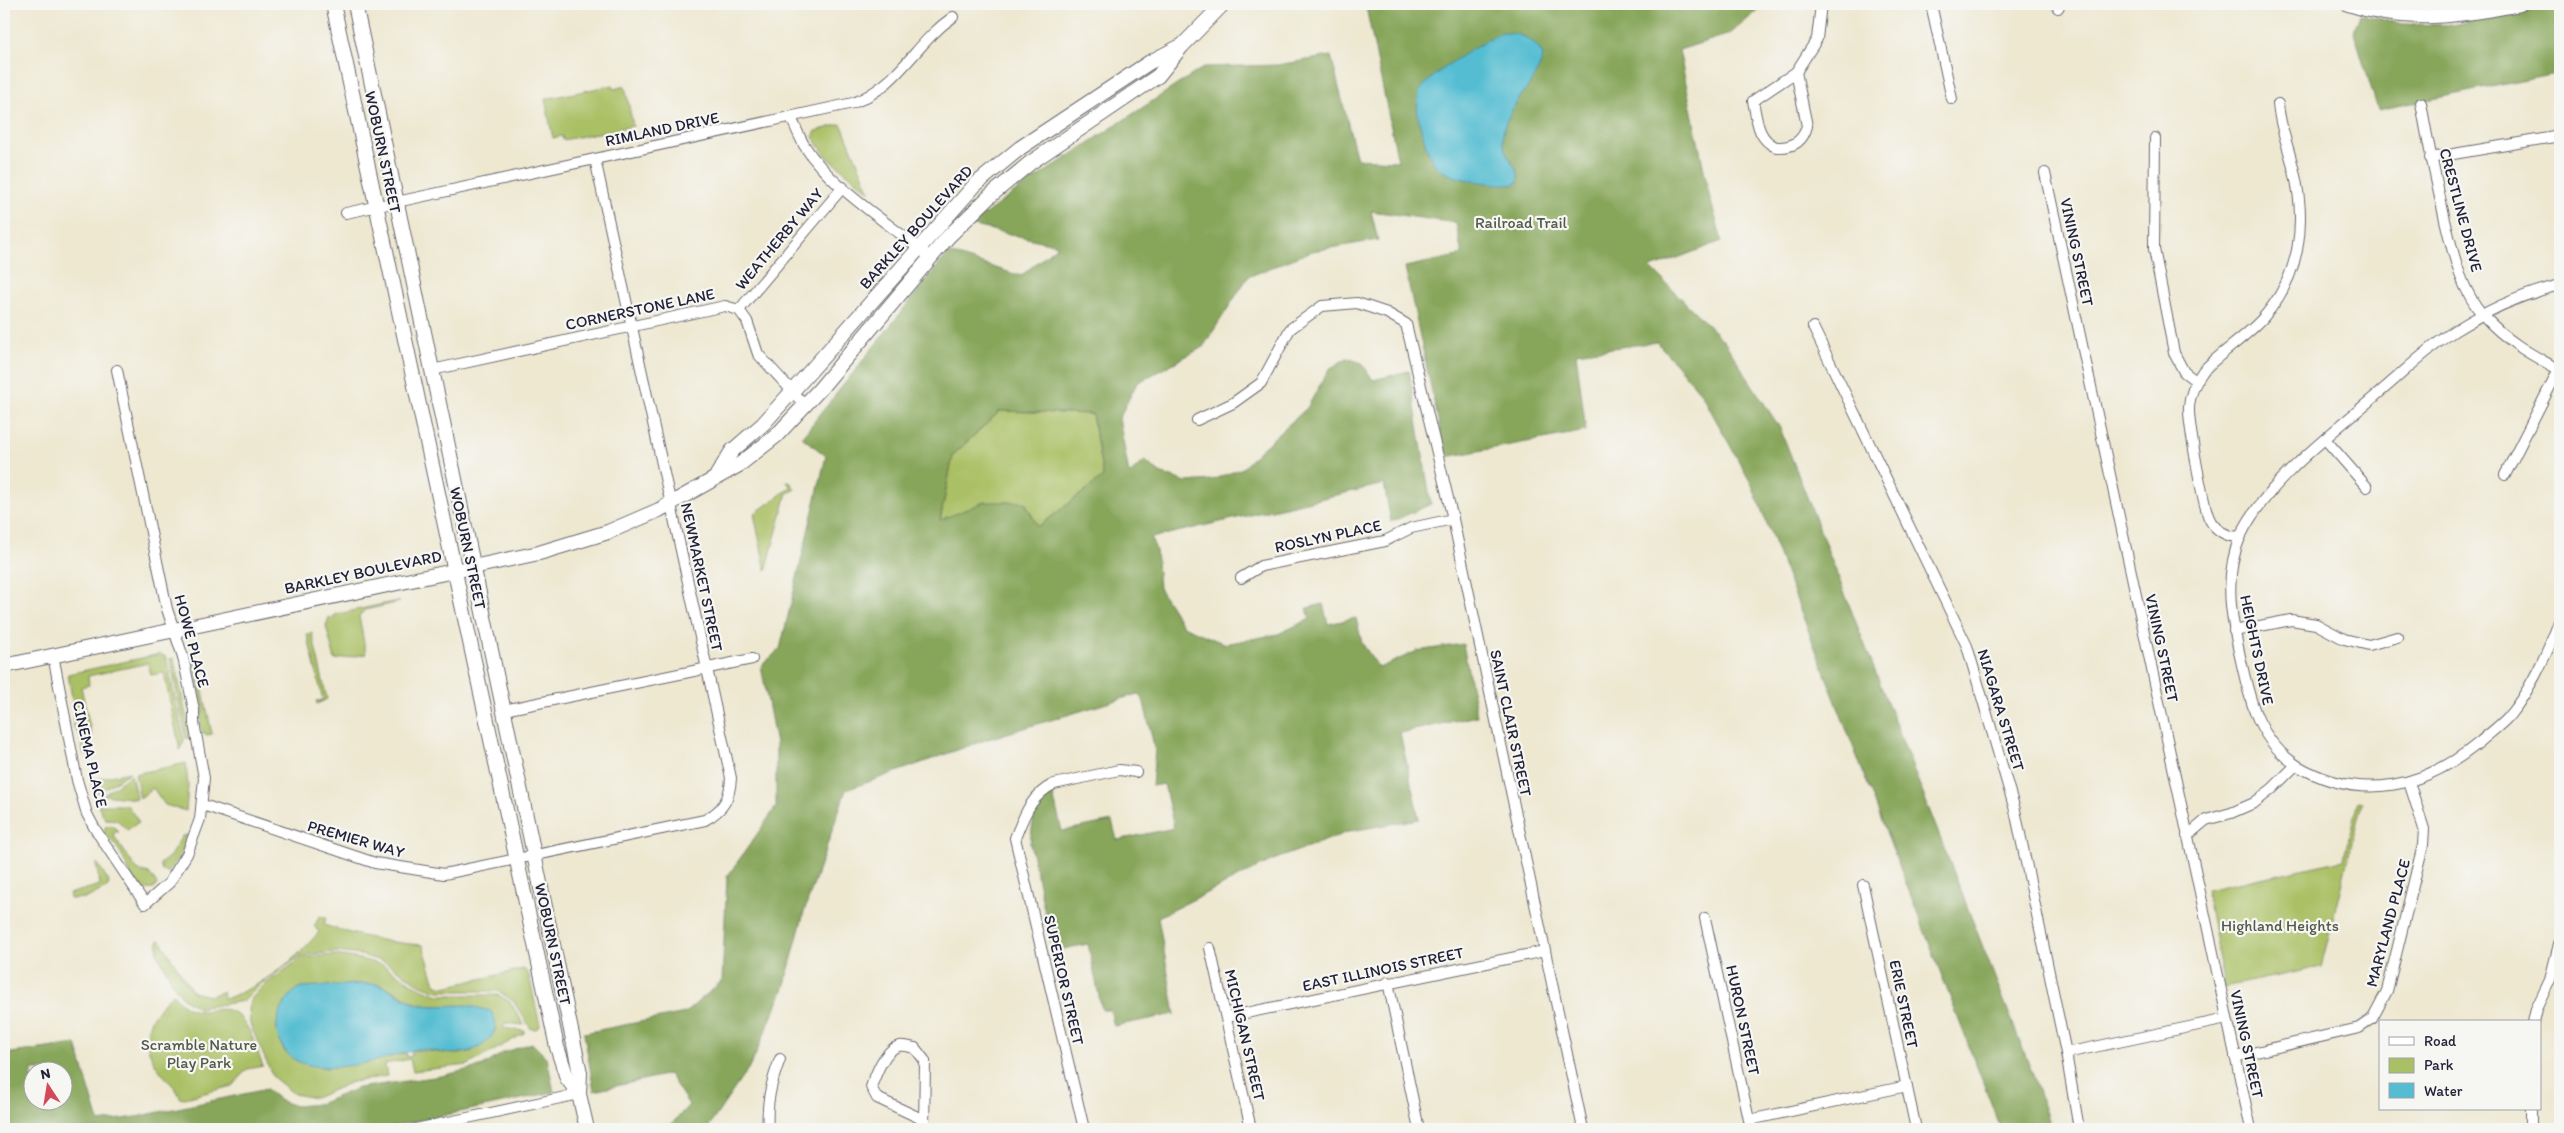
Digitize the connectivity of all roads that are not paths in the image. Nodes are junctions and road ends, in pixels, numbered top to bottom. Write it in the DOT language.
graph roads {
  1 [pos="333,4"];
  2 [pos="355,4"];
  3 [pos="1223,4"];
  4 [pos="1821,4"];
  5 [pos="1931,4"];
  6 [pos="2348,4"];
  7 [pos="2520,4"];
  8 [pos="2428,11"];
  9 [pos="953,17"];
  10 [pos="1182,46"];
  11 [pos="1796,72"];
  12 [pos="1952,99"];
  13 [pos="2278,104"];
  14 [pos="2421,104"];
  15 [pos="791,117"];
  16 [pos="2560,136"];
  17 [pos="2155,138"];
  18 [pos="2430,158"];
  19 [pos="595,159"];
  20 [pos="2045,173"];
  21 [pos="842,187"];
  22 [pos="397,202"];
  23 [pos="377,206"];
  24 [pos="346,213"];
  25 [pos="918,248"];
  26 [pos="930,258"];
  27 [pos="2560,285"];
  28 [pos="739,310"];
  29 [pos="2482,314"];
  30 [pos="632,326"];
  31 [pos="1813,328"];
  32 [pos="2559,369"];
  33 [pos="117,370"];
  34 [pos="432,370"];
  35 [pos="2196,381"];
  36 [pos="792,392"];
  37 [pos="805,405"];
  38 [pos="1197,420"];
  39 [pos="2325,440"];
  40 [pos="2505,475"];
  41 [pos="716,476"];
  42 [pos="2367,487"];
  43 [pos="671,504"];
  44 [pos="1453,520"];
  45 [pos="2240,536"];
  46 [pos="474,566"];
  47 [pos="455,570"];
  48 [pos="1241,578"];
  49 [pos="2560,619"];
  50 [pos="174,630"];
  51 [pos="2234,631"];
  52 [pos="2397,637"];
  53 [pos="53,656"];
  54 [pos="752,659"];
  55 [pos="4,666"];
  56 [pos="707,668"];
  57 [pos="504,710"];
  58 [pos="2296,765"];
  59 [pos="1136,772"];
  60 [pos="2409,782"];
  61 [pos="203,804"];
  62 [pos="2186,836"];
  63 [pos="534,856"];
  64 [pos="517,860"];
  65 [pos="1863,885"];
  66 [pos="144,904"];
  67 [pos="1705,918"];
  68 [pos="2560,940"];
  69 [pos="1210,948"];
  70 [pos="1544,951"];
  71 [pos="1388,982"];
  72 [pos="1227,1017"];
  73 [pos="2227,1019"];
  74 [pos="2534,1020"];
  75 [pos="2066,1052"];
  76 [pos="2236,1057"];
  77 [pos="780,1059"];
  78 [pos="1907,1086"];
  79 [pos="579,1094"];
  80 [pos="2531,1110"];
  81 [pos="924,1124"];
  82 [pos="1750,1125"];
  83 [pos="417,1129"];
  84 [pos="587,1129"];
  85 [pos="768,1129"];
  86 [pos="1084,1129"];
  87 [pos="1251,1129"];
  88 [pos="1419,1129"];
  89 [pos="1583,1129"];
  90 [pos="1916,1129"];
  91 [pos="2079,1129"];
  92 [pos="2250,1129"];
  93 [pos="2531,1129"];
  1 -- 23 [label="main road, WOBURN STREET"];
  2 -- 22 [label="main road, WOBURN STREET"];
  3 -- 10 [label="main road, BARKLEY BOULEVARD"];
  4 -- 11 [label="street"];
  5 -- 12 [label="street"];
  6 -- 8 [label="main road"];
  7 -- 8 [label="main road"];
  9 -- 15 [label="street, RIMLAND DRIVE"];
  10 -- 25 [label="main road, BARKLEY BOULEVARD"];
  10 -- 26 [label="main road, BARKLEY BOULEVARD"];
  11 -- 11 [label="street"];
  13 -- 35 [label="street"];
  14 -- 18 [label="street, CRESTLINE DRIVE"];
  15 -- 19 [label="street, RIMLAND DRIVE"];
  15 -- 21 [label="street"];
  16 -- 18 [label="street"];
  17 -- 35 [label="street"];
  18 -- 29 [label="street, CRESTLINE DRIVE"];
  19 -- 22 [label="street, RIMLAND DRIVE"];
  19 -- 30 [label="street, NEWMARKET STREET"];
  20 -- 62 [label="street, VINING STREET"];
  21 -- 25 [label="street"];
  21 -- 28 [label="street, WEATHERBY WAY"];
  22 -- 23 [label="street, RIMLAND DRIVE"];
  22 -- 34 [label="main road, WOBURN STREET"];
  23 -- 24 [label="street, RIMLAND DRIVE"];
  23 -- 47 [label="main road, WOBURN STREET"];
  25 -- 26 [label="street"];
  25 -- 36 [label="main road, BARKLEY BOULEVARD"];
  26 -- 37 [label="main road, BARKLEY BOULEVARD"];
  27 -- 29 [label="street, HEIGHTS DRIVE"];
  28 -- 30 [label="street, CORNERSTONE LANE"];
  28 -- 36 [label="street, CORNERSTONE LANE"];
  29 -- 32 [label="street, CRESTLINE DRIVE"];
  29 -- 39 [label="street, HEIGHTS DRIVE"];
  30 -- 34 [label="street, CORNERSTONE LANE"];
  30 -- 43 [label="street, NEWMARKET STREET"];
  31 -- 75 [label="street, NIAGARA STREET"];
  32 -- 40 [label="street"];
  33 -- 50 [label="street, HOWE PLACE"];
  34 -- 46 [label="main road, WOBURN STREET"];
  35 -- 45 [label="street"];
  36 -- 37 [label="street, CORNERSTONE LANE"];
  36 -- 41 [label="main road, BARKLEY BOULEVARD"];
  37 -- 41 [label="main road, BARKLEY BOULEVARD"];
  38 -- 44 [label="street, SAINT CLAIR STREET"];
  39 -- 42 [label="street"];
  39 -- 45 [label="street, HEIGHTS DRIVE"];
  41 -- 43 [label="main road, BARKLEY BOULEVARD"];
  43 -- 46 [label="main road, BARKLEY BOULEVARD"];
  43 -- 56 [label="street, NEWMARKET STREET"];
  44 -- 48 [label="street, ROSLYN PLACE"];
  44 -- 70 [label="street, SAINT CLAIR STREET"];
  45 -- 51 [label="street, HEIGHTS DRIVE"];
  46 -- 47 [label="main road, BARKLEY BOULEVARD"];
  46 -- 57 [label="main road, WOBURN STREET"];
  47 -- 50 [label="main road, BARKLEY BOULEVARD"];
  47 -- 64 [label="main road, WOBURN STREET"];
  49 -- 60 [label="street, HEIGHTS DRIVE"];
  50 -- 53 [label="main road, BARKLEY BOULEVARD"];
  50 -- 61 [label="street, HOWE PLACE"];
  51 -- 52 [label="street"];
  51 -- 58 [label="street, HEIGHTS DRIVE"];
  53 -- 55 [label="main road, BARKLEY BOULEVARD"];
  53 -- 66 [label="street, CINEMA PLACE"];
  54 -- 56 [label="street"];
  56 -- 57 [label="street"];
  56 -- 63 [label="street, NEWMARKET STREET"];
  57 -- 63 [label="main road, WOBURN STREET"];
  58 -- 60 [label="street, HEIGHTS DRIVE"];
  58 -- 62 [label="street"];
  59 -- 86 [label="street, SUPERIOR STREET"];
  60 -- 76 [label="street, MARYLAND PLACE"];
  61 -- 64 [label="street, PREMIER WAY"];
  61 -- 66 [label="street, HOWE PLACE"];
  62 -- 73 [label="street, VINING STREET"];
  63 -- 64 [label="street, PREMIER WAY"];
  63 -- 79 [label="main road, WOBURN STREET"];
  64 -- 79 [label="main road, WOBURN STREET"];
  65 -- 78 [label="street, ERIE STREET"];
  67 -- 82 [label="street, HURON STREET"];
  68 -- 74 [label="street"];
  69 -- 72 [label="street, MICHIGAN STREET"];
  70 -- 71 [label="street, EAST ILLINOIS STREET"];
  70 -- 89 [label="street, SAINT CLAIR STREET"];
  71 -- 72 [label="street, EAST ILLINOIS STREET"];
  71 -- 88 [label="street"];
  72 -- 87 [label="street, MICHIGAN STREET"];
  73 -- 75 [label="street"];
  73 -- 76 [label="street, VINING STREET"];
  75 -- 91 [label="street, NIAGARA STREET"];
  76 -- 92 [label="street, VINING STREET"];
  77 -- 85 [label="street"];
  78 -- 82 [label="street"];
  78 -- 90 [label="street, ERIE STREET"];
  79 -- 83 [label="street"];
  79 -- 84 [label="main road, WOBURN STREET"];
  80 -- 93 [label="street"];
  81 -- 81 [label="street"];
}
